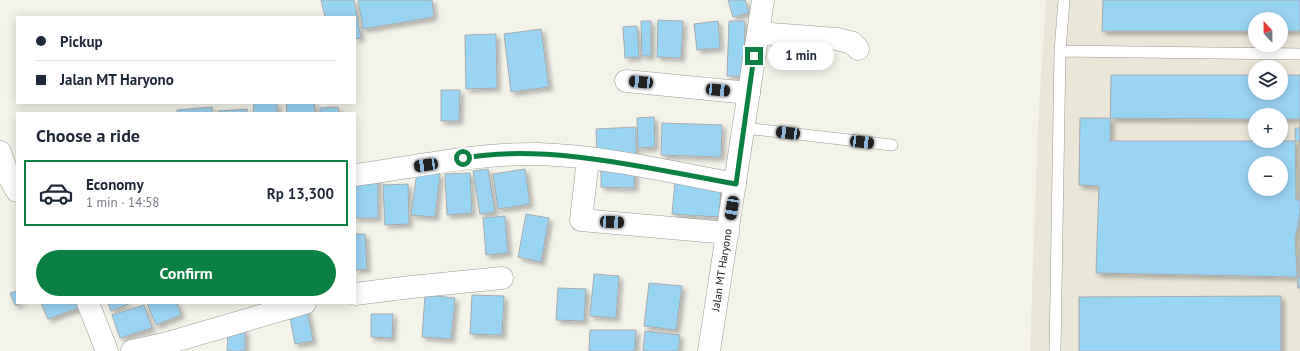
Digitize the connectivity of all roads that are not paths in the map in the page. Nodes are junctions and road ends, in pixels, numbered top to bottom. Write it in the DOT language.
graph roads {
  1 [pos="763,0"];
  2 [pos="1064,0"];
  3 [pos="758,33"];
  4 [pos="858,49"];
  5 [pos="1060,51"];
  6 [pos="1300,54"];
  7 [pos="626,81"];
  8 [pos="749,93"];
  9 [pos="744,128"];
  10 [pos="892,145"];
  11 [pos="0,152"];
  12 [pos="588,159"];
  13 [pos="356,175"];
  14 [pos="736,184"];
  15 [pos="16,189"];
  16 [pos="728,233"];
  17 [pos="502,278"];
  18 [pos="356,294"];
  19 [pos="88,304"];
  20 [pos="302,304"];
  21 [pos="107,351"];
  22 [pos="132,351"];
  23 [pos="709,351"];
  24 [pos="1055,351"];
  1 -- 3 [label="street, Jalan MT Haryono"];
  2 -- 5 [label="lane"];
  3 -- 4 [label="street"];
  3 -- 8 [label="street, Jalan MT Haryono"];
  5 -- 6 [label="lane"];
  5 -- 24 [label="lane"];
  7 -- 8 [label="street"];
  8 -- 9 [label="street, Jalan MT Haryono"];
  9 -- 10 [label="lane"];
  9 -- 14 [label="street, Jalan MT Haryono"];
  11 -- 15 [label="street"];
  12 -- 13 [label="street"];
  12 -- 14 [label="street"];
  12 -- 16 [label="street"];
  14 -- 16 [label="street, Jalan MT Haryono"];
  16 -- 23 [label="street, Jalan MT Haryono"];
  17 -- 18 [label="street"];
  19 -- 21 [label="street"];
  20 -- 22 [label="street"];
}
